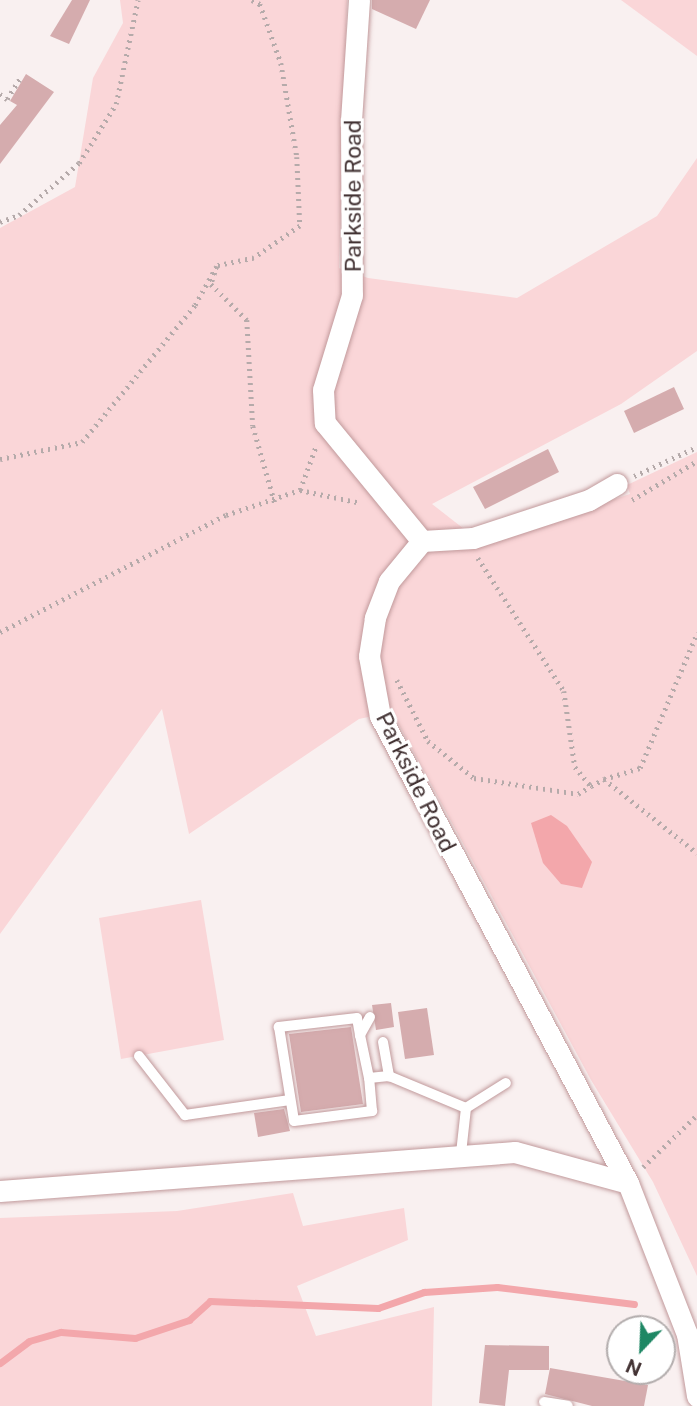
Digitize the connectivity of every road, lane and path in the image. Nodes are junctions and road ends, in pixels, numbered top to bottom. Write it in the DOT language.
graph roads {
  1 [pos="138,0"];
  2 [pos="252,0"];
  3 [pos="359,0"];
  4 [pos="20,78"];
  5 [pos="0,94"];
  6 [pos="0,222"];
  7 [pos="217,266"];
  8 [pos="325,423"];
  9 [pos="697,447"];
  10 [pos="0,459"];
  11 [pos="617,484"];
  12 [pos="300,490"];
  13 [pos="275,503"];
  14 [pos="370,510"];
  15 [pos="422,541"];
  16 [pos="477,557"];
  17 [pos="0,632"];
  18 [pos="697,634"];
  19 [pos="393,672"];
  20 [pos="604,779"];
  21 [pos="591,786"];
  22 [pos="697,853"];
  23 [pos="370,1017"];
  24 [pos="360,1035"];
  25 [pos="383,1042"];
  26 [pos="139,1056"];
  27 [pos="389,1076"];
  28 [pos="369,1078"];
  29 [pos="506,1083"];
  30 [pos="290,1100"];
  31 [pos="466,1108"];
  32 [pos="697,1115"];
  33 [pos="461,1153"];
  34 [pos="628,1183"];
  35 [pos="0,1191"];
  36 [pos="697,1396"];
  37 [pos="544,1402"];
  38 [pos="568,1406"];
  1 -- 6 [label="path"];
  2 -- 7 [label="path"];
  3 -- 8 [label="street, Parkside Road"];
  4 -- 5 [label="path"];
  7 -- 10 [label="path"];
  7 -- 13 [label="path"];
  8 -- 12 [label="path"];
  8 -- 15 [label="street"];
  9 -- 11 [label="path"];
  11 -- 15 [label="street"];
  12 -- 13 [label="path"];
  12 -- 14 [label="path"];
  13 -- 17 [label="path"];
  15 -- 34 [label="street, Parkside Road"];
  16 -- 21 [label="path"];
  18 -- 20 [label="path"];
  19 -- 21 [label="path"];
  20 -- 21 [label="path"];
  20 -- 22 [label="path"];
  23 -- 24 [label="lane"];
  24 -- 28 [label="lane"];
  24 -- 30 [label="lane"];
  25 -- 27 [label="lane"];
  26 -- 30 [label="lane"];
  27 -- 28 [label="lane"];
  27 -- 31 [label="lane"];
  28 -- 30 [label="lane"];
  29 -- 31 [label="lane"];
  31 -- 33 [label="lane"];
  32 -- 34 [label="path"];
  33 -- 34 [label="street"];
  33 -- 35 [label="street"];
  34 -- 36 [label="street, Parkside Road"];
  37 -- 38 [label="lane"];
}
